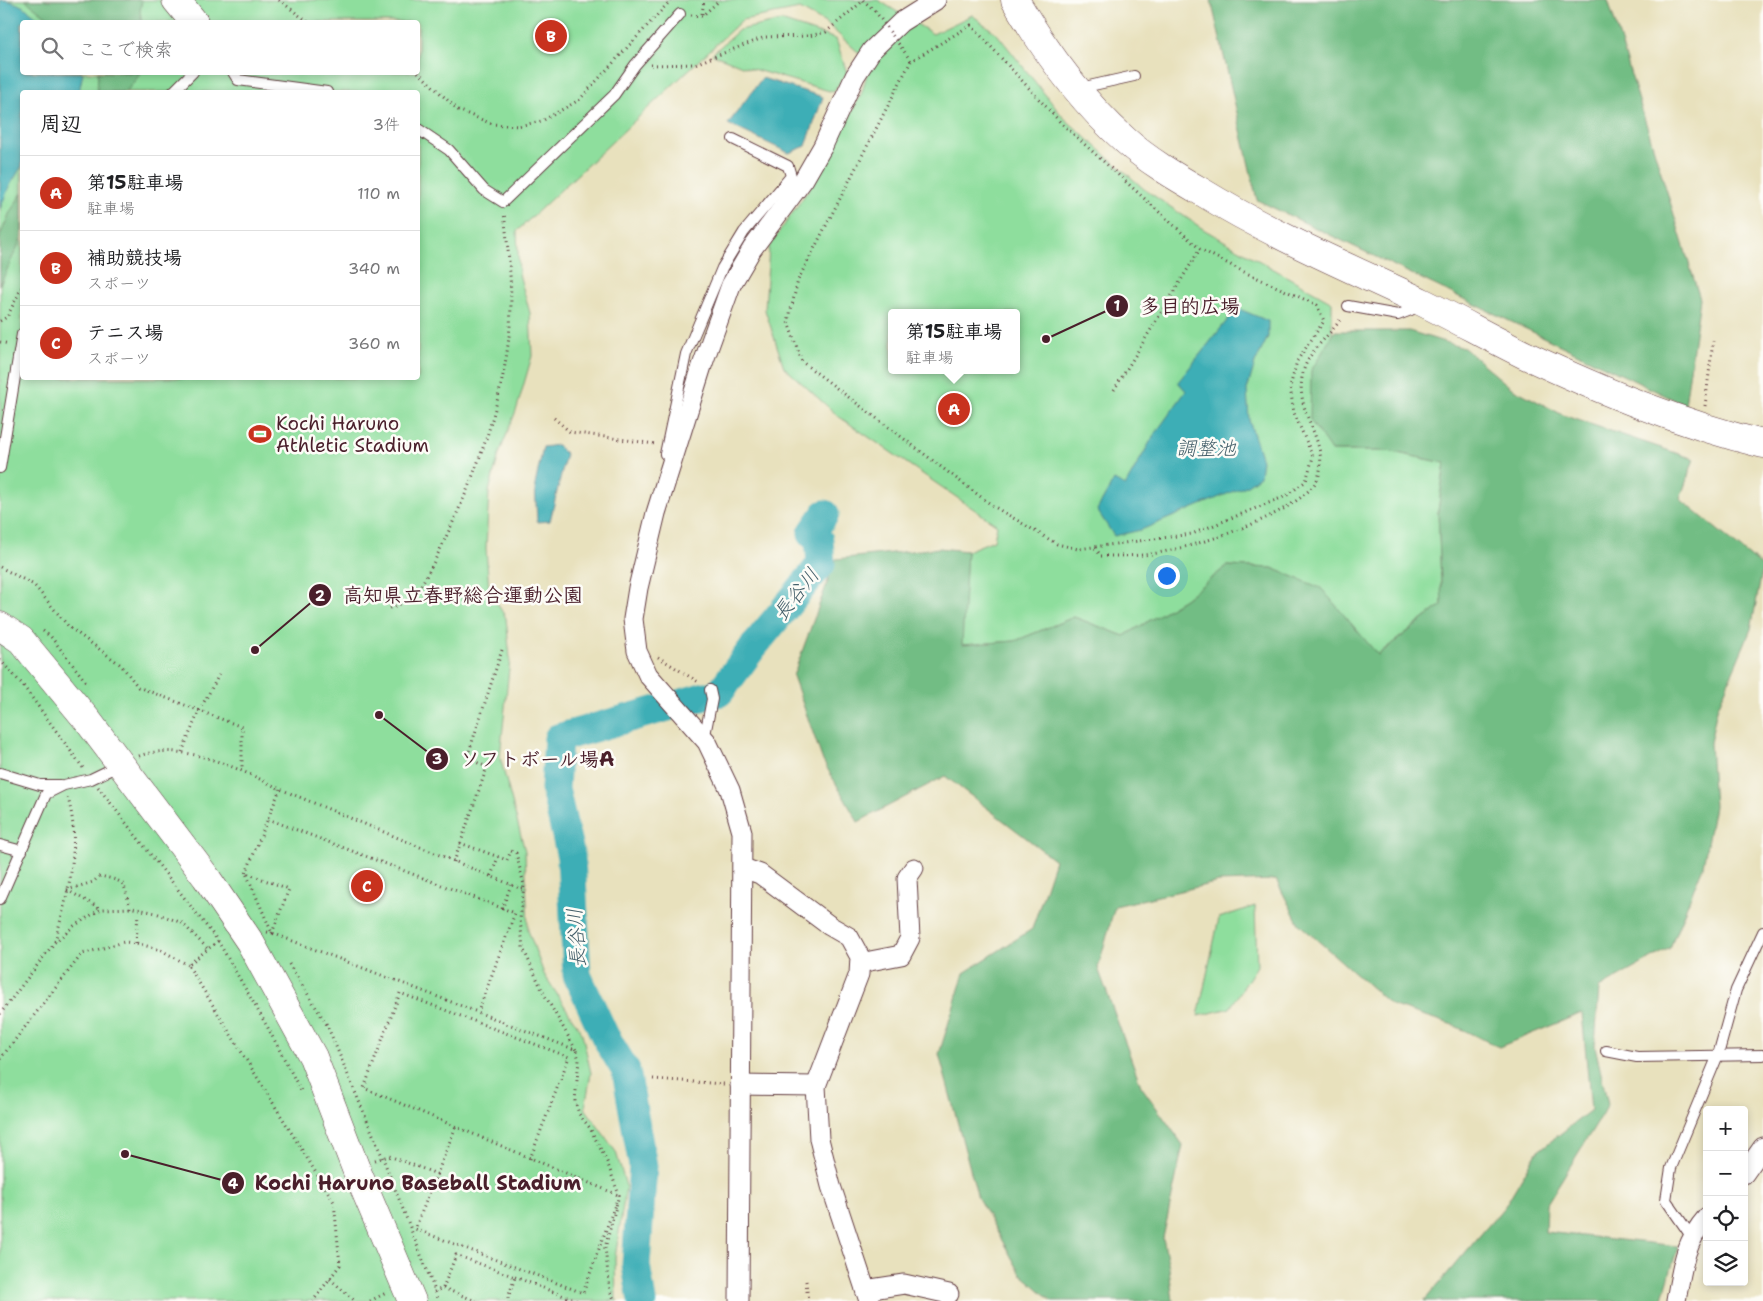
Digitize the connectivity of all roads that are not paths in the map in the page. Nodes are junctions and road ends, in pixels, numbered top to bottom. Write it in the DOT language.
graph roads {
  1 [pos="176,0"];
  2 [pos="936,0"];
  3 [pos="1015,0"];
  4 [pos="680,14"];
  5 [pos="192,20"];
  6 [pos="190,75"];
  7 [pos="235,75"];
  8 [pos="1134,76"];
  9 [pos="1076,89"];
  10 [pos="175,90"];
  11 [pos="312,90"];
  12 [pos="420,130"];
  13 [pos="733,139"];
  14 [pos="1415,299"];
  15 [pos="1348,306"];
  16 [pos="20,346"];
  17 [pos="1763,444"];
  18 [pos="0,468"];
  19 [pos="656,513"];
  20 [pos="0,626"];
  21 [pos="710,690"];
  22 [pos="704,740"];
  23 [pos="121,765"];
  24 [pos="0,773"];
  25 [pos="64,785"];
  26 [pos="0,845"];
  27 [pos="22,851"];
  28 [pos="743,868"];
  29 [pos="914,868"];
  30 [pos="0,899"];
  31 [pos="1763,932"];
  32 [pos="860,963"];
  33 [pos="1606,1051"];
  34 [pos="1718,1055"];
  35 [pos="1763,1055"];
  36 [pos="740,1085"];
  37 [pos="816,1086"];
  38 [pos="1763,1147"];
  39 [pos="1748,1169"];
  40 [pos="1703,1222"];
  41 [pos="1691,1236"];
  42 [pos="949,1294"];
  43 [pos="867,1296"];
  44 [pos="405,1297"];
  45 [pos="738,1301"];
  46 [pos="1676,1301"];
  1 -- 5 [label="street"];
  2 -- 19 [label="street"];
  3 -- 9 [label="street"];
  4 -- 12 [label="lane"];
  6 -- 10 [label="lane"];
  7 -- 11 [label="lane"];
  8 -- 9 [label="lane"];
  9 -- 14 [label="street"];
  13 -- 19 [label="lane"];
  14 -- 15 [label="lane"];
  14 -- 17 [label="street"];
  16 -- 18 [label="lane"];
  19 -- 22 [label="street"];
  20 -- 23 [label="street"];
  21 -- 22 [label="lane"];
  22 -- 28 [label="street"];
  23 -- 25 [label="lane"];
  23 -- 44 [label="street"];
  24 -- 25 [label="lane"];
  25 -- 27 [label="lane"];
  26 -- 27 [label="lane"];
  27 -- 30 [label="lane"];
  28 -- 32 [label="street"];
  28 -- 36 [label="street"];
  29 -- 32 [label="street"];
  31 -- 34 [label="lane"];
  32 -- 37 [label="street"];
  33 -- 34 [label="lane"];
  34 -- 35 [label="lane"];
  34 -- 41 [label="lane"];
  36 -- 37 [label="street"];
  36 -- 45 [label="street"];
  37 -- 43 [label="street"];
  38 -- 39 [label="street"];
  40 -- 41 [label="street"];
  41 -- 46 [label="street"];
  42 -- 43 [label="street"];
}
